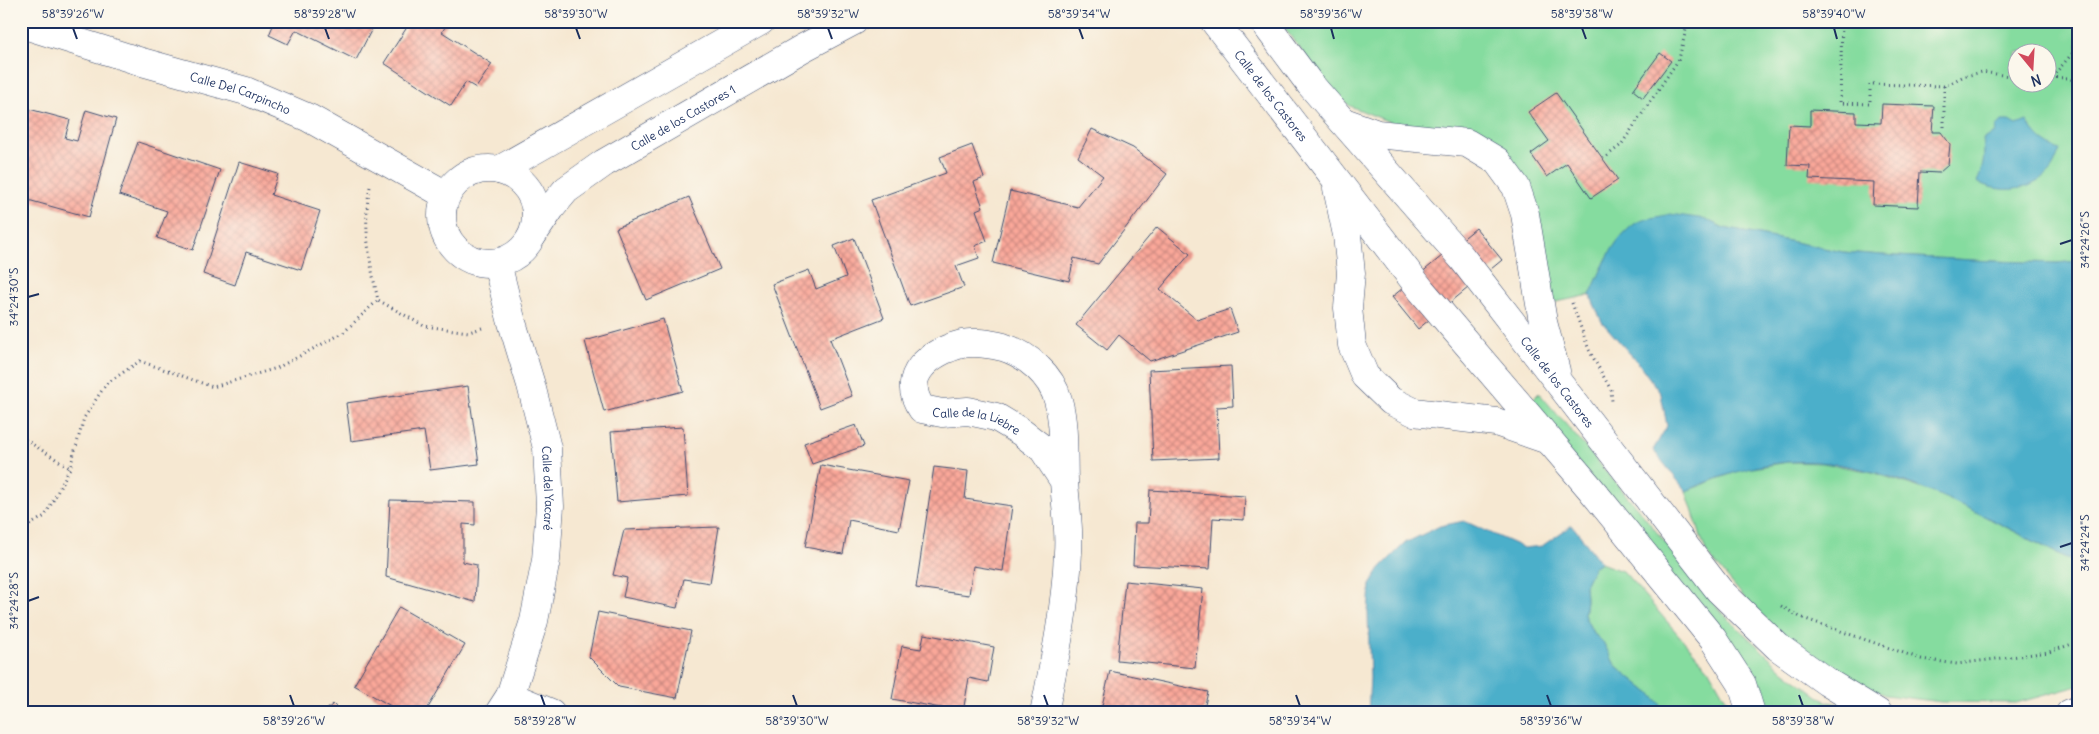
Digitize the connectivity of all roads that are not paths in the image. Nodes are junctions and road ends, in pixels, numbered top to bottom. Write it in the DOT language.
graph roads {
  1 [pos="761,21"];
  2 [pos="854,21"];
  3 [pos="1214,21"];
  4 [pos="1263,21"];
  5 [pos="21,24"];
  6 [pos="1343,122"];
  7 [pos="499,170"];
  8 [pos="1336,180"];
  9 [pos="446,195"];
  10 [pos="532,236"];
  11 [pos="497,263"];
  12 [pos="1560,385"];
  13 [pos="1550,441"];
  14 [pos="1064,481"];
  15 [pos="505,704"];
  16 [pos="2078,710"];
  17 [pos="551,713"];
  18 [pos="1044,713"];
  19 [pos="1751,713"];
  20 [pos="1878,713"];
  21 [pos="2070,713"];
  1 -- 7 [label="street"];
  2 -- 10 [label="street, Calle de los Castores 1"];
  3 -- 8 [label="street, Calle de los Castores"];
  4 -- 6 [label="street, Calle de los Castores"];
  5 -- 9 [label="street, Calle Del Carpincho"];
  6 -- 12 [label="street, Calle de los Castores"];
  6 -- 12 [label="street"];
  7 -- 9 [label="street"];
  7 -- 10 [label="street"];
  8 -- 13 [label="street, Calle de los Castores"];
  8 -- 13 [label="street"];
  9 -- 11 [label="street"];
  10 -- 11 [label="street"];
  11 -- 15 [label="street, Calle del Yacaré"];
  12 -- 20 [label="street, Calle de los Castores"];
  13 -- 19 [label="street, Calle de los Castores"];
  14 -- 14 [label="street, Calle de la Liebre"];
  14 -- 18 [label="street, Calle de la Liebre"];
  15 -- 17 [label="street"];
  16 -- 21 [label="street"];
}
